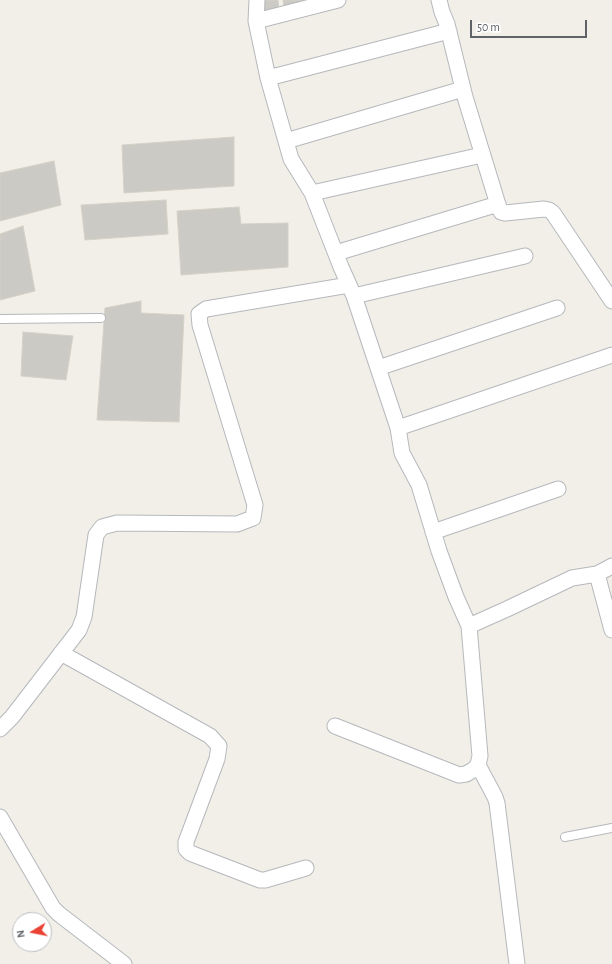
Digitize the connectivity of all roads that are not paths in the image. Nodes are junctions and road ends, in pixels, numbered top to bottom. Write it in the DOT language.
graph roads {
  1 [pos="257,0"];
  2 [pos="338,0"];
  3 [pos="439,0"];
  4 [pos="256,21"];
  5 [pos="449,31"];
  6 [pos="268,78"];
  7 [pos="463,89"];
  8 [pos="286,141"];
  9 [pos="482,155"];
  10 [pos="312,193"];
  11 [pos="498,204"];
  12 [pos="336,253"];
  13 [pos="525,256"];
  14 [pos="351,290"];
  15 [pos="612,301"];
  16 [pos="557,308"];
  17 [pos="101,318"];
  18 [pos="0,319"];
  19 [pos="612,355"];
  20 [pos="378,368"];
  21 [pos="398,428"];
  22 [pos="558,489"];
  23 [pos="433,532"];
  24 [pos="612,566"];
  25 [pos="597,574"];
  26 [pos="469,626"];
  27 [pos="612,630"];
  28 [pos="61,653"];
  29 [pos="335,726"];
  30 [pos="0,729"];
  31 [pos="478,765"];
  32 [pos="0,817"];
  33 [pos="612,828"];
  34 [pos="565,837"];
  35 [pos="306,868"];
  36 [pos="124,964"];
  37 [pos="517,964"];
  1 -- 4 [label="street"];
  2 -- 4 [label="street"];
  3 -- 5 [label="street"];
  4 -- 6 [label="street"];
  5 -- 6 [label="street"];
  5 -- 7 [label="street"];
  6 -- 8 [label="street"];
  7 -- 8 [label="street"];
  7 -- 9 [label="street"];
  8 -- 10 [label="street"];
  9 -- 10 [label="street"];
  9 -- 11 [label="street"];
  10 -- 12 [label="street"];
  11 -- 12 [label="street"];
  11 -- 15 [label="street"];
  12 -- 14 [label="street"];
  13 -- 14 [label="street"];
  14 -- 20 [label="street"];
  14 -- 28 [label="street"];
  16 -- 20 [label="street"];
  17 -- 18 [label="lane"];
  19 -- 21 [label="street"];
  20 -- 21 [label="street"];
  21 -- 23 [label="street"];
  22 -- 23 [label="street"];
  23 -- 26 [label="street"];
  24 -- 25 [label="street"];
  25 -- 26 [label="street"];
  25 -- 27 [label="street"];
  26 -- 31 [label="street"];
  28 -- 30 [label="street"];
  28 -- 35 [label="street"];
  29 -- 31 [label="street"];
  31 -- 37 [label="street"];
  32 -- 36 [label="street"];
  33 -- 34 [label="lane"];
}
